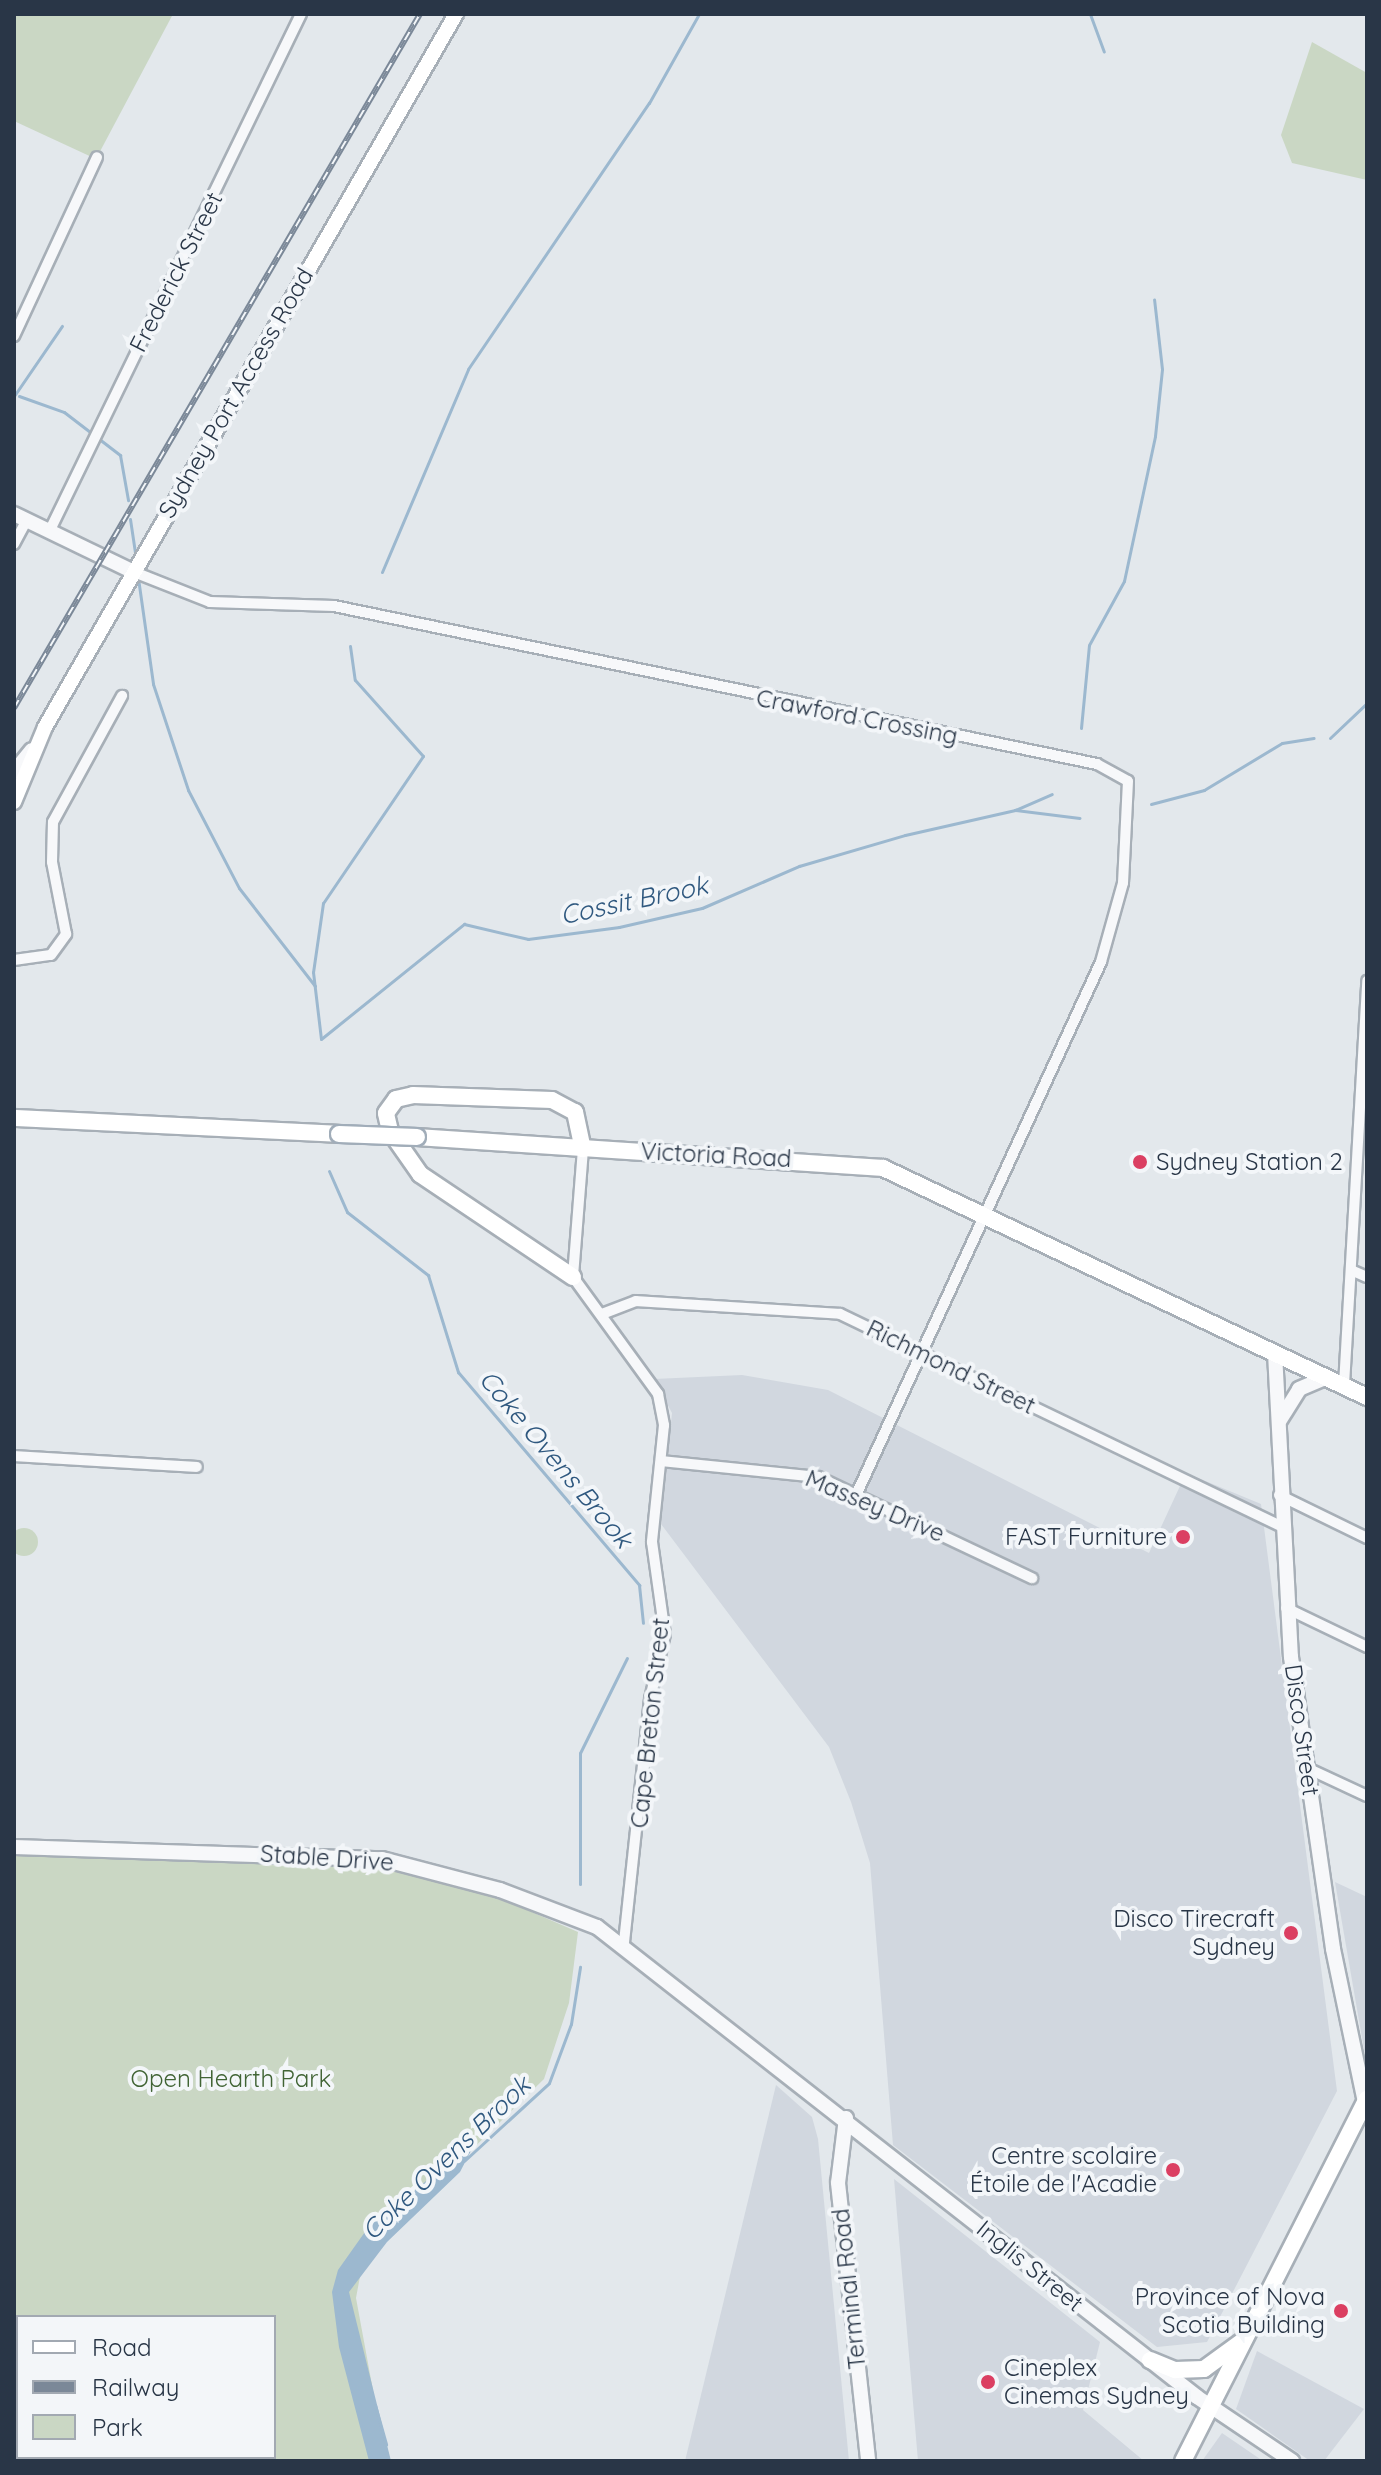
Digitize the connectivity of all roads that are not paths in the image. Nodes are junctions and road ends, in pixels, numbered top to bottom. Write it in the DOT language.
graph roads {
  1 [pos="301,14"];
  2 [pos="456,14"];
  3 [pos="97,157"];
  4 [pos="14,336"];
  5 [pos="21,517"];
  6 [pos="50,530"];
  7 [pos="14,544"];
  8 [pos="134,572"];
  9 [pos="122,696"];
  10 [pos="32,750"];
  11 [pos="14,772"];
  12 [pos="14,802"];
  13 [pos="14,960"];
  14 [pos="1367,981"];
  15 [pos="22,1119"];
  16 [pos="1364,1135"];
  17 [pos="583,1149"];
  18 [pos="982,1213"];
  19 [pos="1351,1270"];
  20 [pos="573,1277"];
  21 [pos="1367,1277"];
  22 [pos="602,1314"];
  23 [pos="920,1351"];
  24 [pos="1275,1353"];
  25 [pos="1327,1377"];
  26 [pos="1344,1385"];
  27 [pos="1367,1397"];
  28 [pos="1278,1424"];
  29 [pos="14,1456"];
  30 [pos="661,1461"];
  31 [pos="197,1467"];
  32 [pos="857,1493"];
  33 [pos="1279,1495"];
  34 [pos="1280,1526"];
  35 [pos="1367,1538"];
  36 [pos="1032,1578"];
  37 [pos="1285,1608"];
  38 [pos="1367,1647"];
  39 [pos="1307,1768"];
  40 [pos="1367,1796"];
  41 [pos="14,1847"];
  42 [pos="624,1943"];
  43 [pos="1366,2101"];
  44 [pos="846,2118"];
  45 [pos="1248,2336"];
  46 [pos="1150,2360"];
  47 [pos="1209,2406"];
  48 [pos="868,2461"];
  49 [pos="1183,2461"];
  50 [pos="1292,2461"];
  1 -- 6 [label="street, Frederick Street"];
  2 -- 8 [label="main road, Sydney Port Access Road"];
  3 -- 4 [label="street"];
  5 -- 6 [label="street"];
  5 -- 7 [label="street"];
  6 -- 8 [label="street"];
  8 -- 10 [label="main road, Sydney Port Access Road"];
  8 -- 18 [label="street, Crawford Crossing"];
  9 -- 13 [label="street"];
  10 -- 11 [label="street, Sydney Port Access Road"];
  10 -- 12 [label="main road"];
  14 -- 16 [label="street"];
  15 -- 17 [label="main road, Victoria Road, bridge"];
  16 -- 19 [label="street"];
  17 -- 18 [label="main road, Victoria Road"];
  17 -- 20 [label="street"];
  17 -- 20 [label="main road"];
  18 -- 23 [label="street, Crawford Crossing"];
  18 -- 24 [label="main road, Victoria Road"];
  19 -- 21 [label="street"];
  19 -- 26 [label="street"];
  20 -- 22 [label="street, Cape Breton Street"];
  22 -- 23 [label="street, Richmond Street"];
  22 -- 30 [label="street, Cape Breton Street"];
  23 -- 32 [label="street, Crawford Crossing"];
  23 -- 34 [label="street, Richmond Street"];
  24 -- 25 [label="main road, Victoria Road"];
  24 -- 28 [label="street, Disco Street"];
  25 -- 26 [label="main road, Victoria Road"];
  25 -- 28 [label="street"];
  26 -- 27 [label="main road, Victoria Road"];
  28 -- 33 [label="street, Disco Street"];
  29 -- 31 [label="street"];
  30 -- 32 [label="street, Massey Drive"];
  30 -- 42 [label="street, Cape Breton Street"];
  32 -- 36 [label="street, Massey Drive"];
  33 -- 34 [label="street, Disco Street"];
  33 -- 35 [label="street"];
  34 -- 37 [label="street, Disco Street"];
  37 -- 38 [label="street"];
  37 -- 39 [label="street, Disco Street"];
  39 -- 40 [label="street"];
  39 -- 43 [label="street, Disco Street"];
  41 -- 42 [label="street, Stable Drive"];
  42 -- 44 [label="street, Inglis Street"];
  43 -- 45 [label="main road"];
  44 -- 46 [label="street, Inglis Street"];
  44 -- 48 [label="street, Terminal Road"];
  45 -- 46 [label="main road"];
  45 -- 47 [label="main road"];
  46 -- 47 [label="street, Inglis Street"];
  47 -- 49 [label="main road"];
  47 -- 50 [label="street, Inglis Street"];
}
